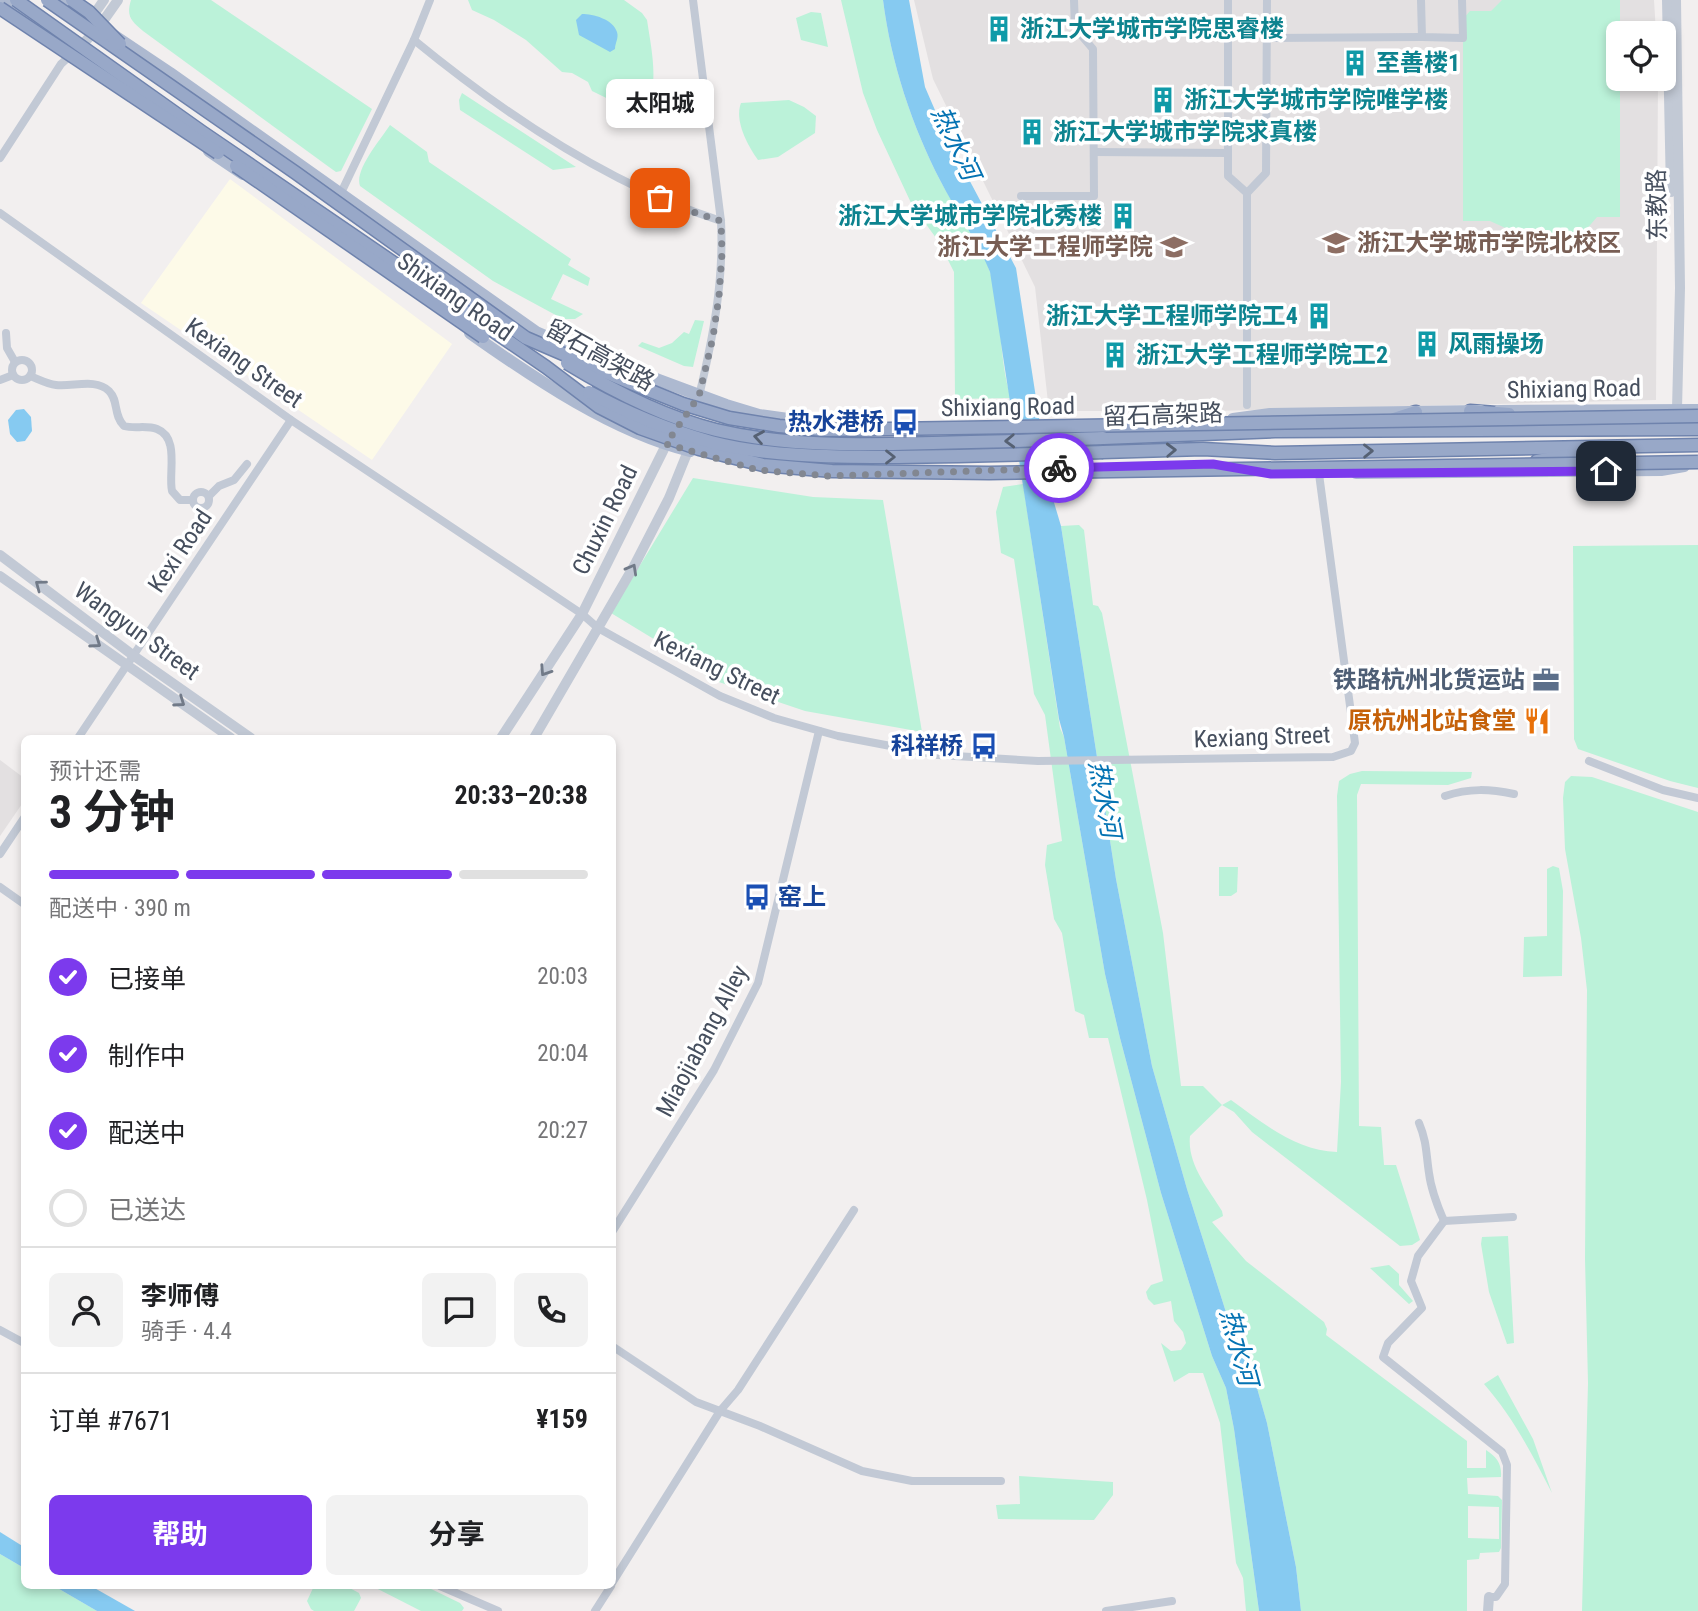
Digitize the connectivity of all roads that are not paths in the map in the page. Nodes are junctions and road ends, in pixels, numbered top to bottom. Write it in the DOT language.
graph roads {
  1 [pos="2,0"];
  2 [pos="16,0"];
  3 [pos="47,0"];
  4 [pos="61,0"];
  5 [pos="72,0"];
  6 [pos="104,0"];
  7 [pos="118,0"];
  8 [pos="430,0"];
  9 [pos="694,0"];
  10 [pos="1074,0"];
  11 [pos="1228,0"];
  12 [pos="1267,0"];
  13 [pos="1421,0"];
  14 [pos="1462,0"];
  15 [pos="1667,0"];
  16 [pos="1676,0"];
  17 [pos="0,8"];
  18 [pos="94,23"];
  19 [pos="1422,37"];
  20 [pos="1267,38"];
  21 [pos="414,40"];
  22 [pos="75,51"];
  23 [pos="140,65"];
  24 [pos="1094,152"];
  25 [pos="1227,153"];
  26 [pos="0,158"];
  27 [pos="1247,193"];
  28 [pos="340,195"];
  29 [pos="1021,196"];
  30 [pos="0,213"];
  31 [pos="721,221"];
  32 [pos="6,333"];
  33 [pos="526,338"];
  34 [pos="15,362"];
  35 [pos="546,368"];
  36 [pos="13,376"];
  37 [pos="30,376"];
  38 [pos="0,380"];
  39 [pos="699,396"];
  40 [pos="1247,405"];
  41 [pos="599,407"];
  42 [pos="1674,409"];
  43 [pos="1698,410"];
  44 [pos="1470,411"];
  45 [pos="1416,412"];
  46 [pos="1698,416"];
  47 [pos="291,420"];
  48 [pos="1666,427"];
  49 [pos="1698,429"];
  50 [pos="1275,431"];
  51 [pos="666,444"];
  52 [pos="1103,445"];
  53 [pos="1698,446"];
  54 [pos="689,451"];
  55 [pos="1275,453"];
  56 [pos="1698,463"];
  57 [pos="247,464"];
  58 [pos="1496,472"];
  59 [pos="1426,473"];
  60 [pos="1319,474"];
  61 [pos="209,496"];
  62 [pos="193,500"];
  63 [pos="0,555"];
  64 [pos="0,576"];
  65 [pos="582,614"];
  66 [pos="598,628"];
  67 [pos="131,661"];
  68 [pos="819,731"];
  69 [pos="80,735"];
  70 [pos="228,735"];
  71 [pos="246,735"];
  72 [pos="503,735"];
  73 [pos="536,735"];
  74 [pos="1589,761"];
  75 [pos="1514,794"];
  76 [pos="1446,796"];
  77 [pos="1698,798"];
  78 [pos="21,822"];
  79 [pos="0,854"];
  80 [pos="0,887"];
  81 [pos="21,902"];
  82 [pos="1419,1124"];
  83 [pos="854,1210"];
  84 [pos="1513,1217"];
  85 [pos="1444,1221"];
  86 [pos="616,1226"];
  87 [pos="0,1330"];
  88 [pos="21,1341"];
  89 [pos="616,1349"];
  90 [pos="720,1412"];
  91 [pos="1001,1480"];
  92 [pos="616,1578"];
  93 [pos="447,1589"];
  94 [pos="609,1589"];
  95 [pos="1489,1598"];
  96 [pos="1172,1601"];
  97 [pos="499,1611"];
  98 [pos="595,1611"];
  99 [pos="1106,1611"];
  100 [pos="1488,1611"];
  1 -- 22 [label="main road, Shixiang Road"];
  2 -- 35 [label="highway, 留石高架路, bridge"];
  3 -- 23 [label="highway, 留石高架路, bridge"];
  4 -- 18 [label="main road, Shixiang Road"];
  5 -- 23 [label="highway, bridge"];
  6 -- 18 [label="street"];
  7 -- 18 [label="street"];
  8 -- 21 [label="street"];
  9 -- 31 [label="street"];
  10 -- 24 [label="street"];
  11 -- 25 [label="street"];
  12 -- 20 [label="street"];
  13 -- 19 [label="street"];
  14 -- 19 [label="street"];
  15 -- 42 [label="street, 东教路"];
  16 -- 42 [label="street, 东教路"];
  17 -- 41 [label="highway, bridge"];
  18 -- 22 [label="street"];
  18 -- 28 [label="main road, Shixiang Road"];
  19 -- 20 [label="street"];
  20 -- 27 [label="street"];
  21 -- 28 [label="street"];
  21 -- 31 [label="street"];
  22 -- 26 [label="street"];
  22 -- 51 [label="main road, Shixiang Road"];
  23 -- 33 [label="highway, 留石高架路, bridge"];
  24 -- 25 [label="street"];
  24 -- 29 [label="street"];
  25 -- 27 [label="street"];
  27 -- 40 [label="street"];
  28 -- 39 [label="main road, Shixiang Road"];
  30 -- 47 [label="street, Kexiang Street"];
  31 -- 39 [label="street"];
  32 -- 34 [label="street"];
  33 -- 46 [label="highway, 留石高架路, bridge"];
  52 -- 33 [label="highway, 留石高架路, one-way, bridge"];
  34 -- 36 [label="street"];
  34 -- 37 [label="street"];
  35 -- 41 [label="highway, 留石高架路, bridge"];
  35 -- 52 [label="highway, 留石高架路, one-way, bridge"];
  36 -- 37 [label="street"];
  36 -- 38 [label="street"];
  37 -- 62 [label="street"];
  39 -- 45 [label="main road, Shixiang Road, bridge"];
  39 -- 51 [label="street, Chuxin Road"];
  39 -- 54 [label="street, Chuxin Road"];
  41 -- 56 [label="highway, 留石高架路, bridge"];
  42 -- 43 [label="main road, Shixiang Road"];
  42 -- 44 [label="main road, Shixiang Road"];
  44 -- 45 [label="main road, Shixiang Road"];
  44 -- 48 [label="highway"];
  45 -- 50 [label="highway"];
  47 -- 65 [label="street, Kexiang Street"];
  47 -- 67 [label="street, Kexi Road"];
  48 -- 49 [label="highway, 留石高架路"];
  48 -- 50 [label="highway, 留石高架路"];
  50 -- 52 [label="highway, 留石高架路"];
  51 -- 54 [label="main road, Shixiang Road"];
  51 -- 65 [label="street, Chuxin Road"];
  52 -- 55 [label="highway, 留石高架路, one-way"];
  55 -- 53 [label="highway, 留石高架路, one-way"];
  53 -- 58 [label="highway"];
  54 -- 60 [label="main road, Shixiang Road, bridge"];
  66 -- 54 [label="street, Chuxin Road, one-way"];
  55 -- 59 [label="highway"];
  56 -- 58 [label="main road, Shixiang Road"];
  57 -- 61 [label="street"];
  58 -- 59 [label="main road, Shixiang Road"];
  59 -- 60 [label="main road, Shixiang Road"];
  60 -- 68 [label="street, Kexiang Street"];
  61 -- 62 [label="street"];
  61 -- 62 [label="street"];
  67 -- 63 [label="street, Wangyun Street, one-way"];
  64 -- 67 [label="street, Wangyun Street, one-way"];
  65 -- 66 [label="street, Kexiang Street"];
  65 -- 72 [label="street, Chuxin Road, one-way"];
  66 -- 68 [label="street, Kexiang Street"];
  66 -- 73 [label="street, Chuxin Road"];
  67 -- 69 [label="street, Kexi Road"];
  67 -- 70 [label="street, Wangyun Street, one-way"];
  67 -- 71 [label="street, Wangyun Street"];
  68 -- 86 [label="street, Miaojiabang Alley"];
  74 -- 77 [label="street"];
  75 -- 76 [label="street"];
  78 -- 79 [label="street"];
  80 -- 81 [label="street"];
  82 -- 85 [label="street"];
  83 -- 90 [label="street"];
  84 -- 85 [label="street"];
  85 -- 95 [label="street"];
  87 -- 88 [label="street"];
  89 -- 90 [label="street"];
  90 -- 91 [label="street"];
  90 -- 92 [label="street"];
  93 -- 97 [label="street"];
  94 -- 98 [label="street"];
  95 -- 100 [label="street"];
  96 -- 99 [label="street"];
}
